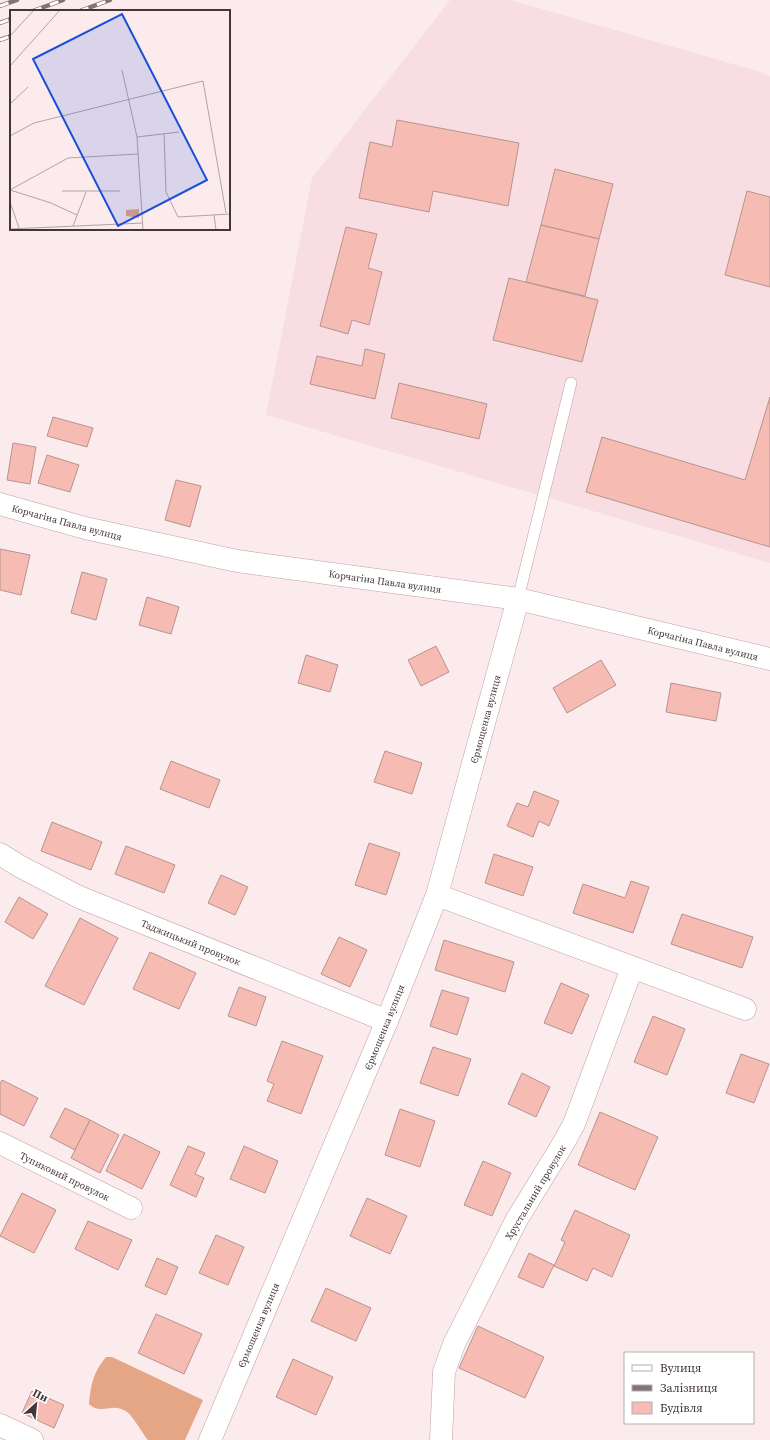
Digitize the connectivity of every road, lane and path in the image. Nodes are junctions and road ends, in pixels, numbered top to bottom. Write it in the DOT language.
graph roads {
  1 [pos="571,383"];
  2 [pos="0,504"];
  3 [pos="518,599"];
  4 [pos="770,660"];
  5 [pos="0,854"];
  6 [pos="437,895"];
  7 [pos="632,968"];
  8 [pos="745,1009"];
  9 [pos="387,1021"];
  10 [pos="0,1144"];
  11 [pos="131,1208"];
  12 [pos="0,1426"];
  13 [pos="32,1440"];
  14 [pos="210,1440"];
  15 [pos="441,1440"];
  1 -- 3 [label="lane"];
  2 -- 3 [label="street, Корчагіна Павла вулиця"];
  3 -- 4 [label="street, Корчагіна Павла вулиця"];
  3 -- 6 [label="street, Єрмощенка вулиця"];
  5 -- 9 [label="street, Таджицький провулок"];
  6 -- 7 [label="street"];
  6 -- 9 [label="street, Єрмощенка вулиця"];
  7 -- 8 [label="street"];
  7 -- 15 [label="street, Хрустальний провулок"];
  9 -- 14 [label="street, Єрмощенка вулиця"];
  10 -- 11 [label="street, Тупиковий провулок"];
  12 -- 13 [label="street"];
}
